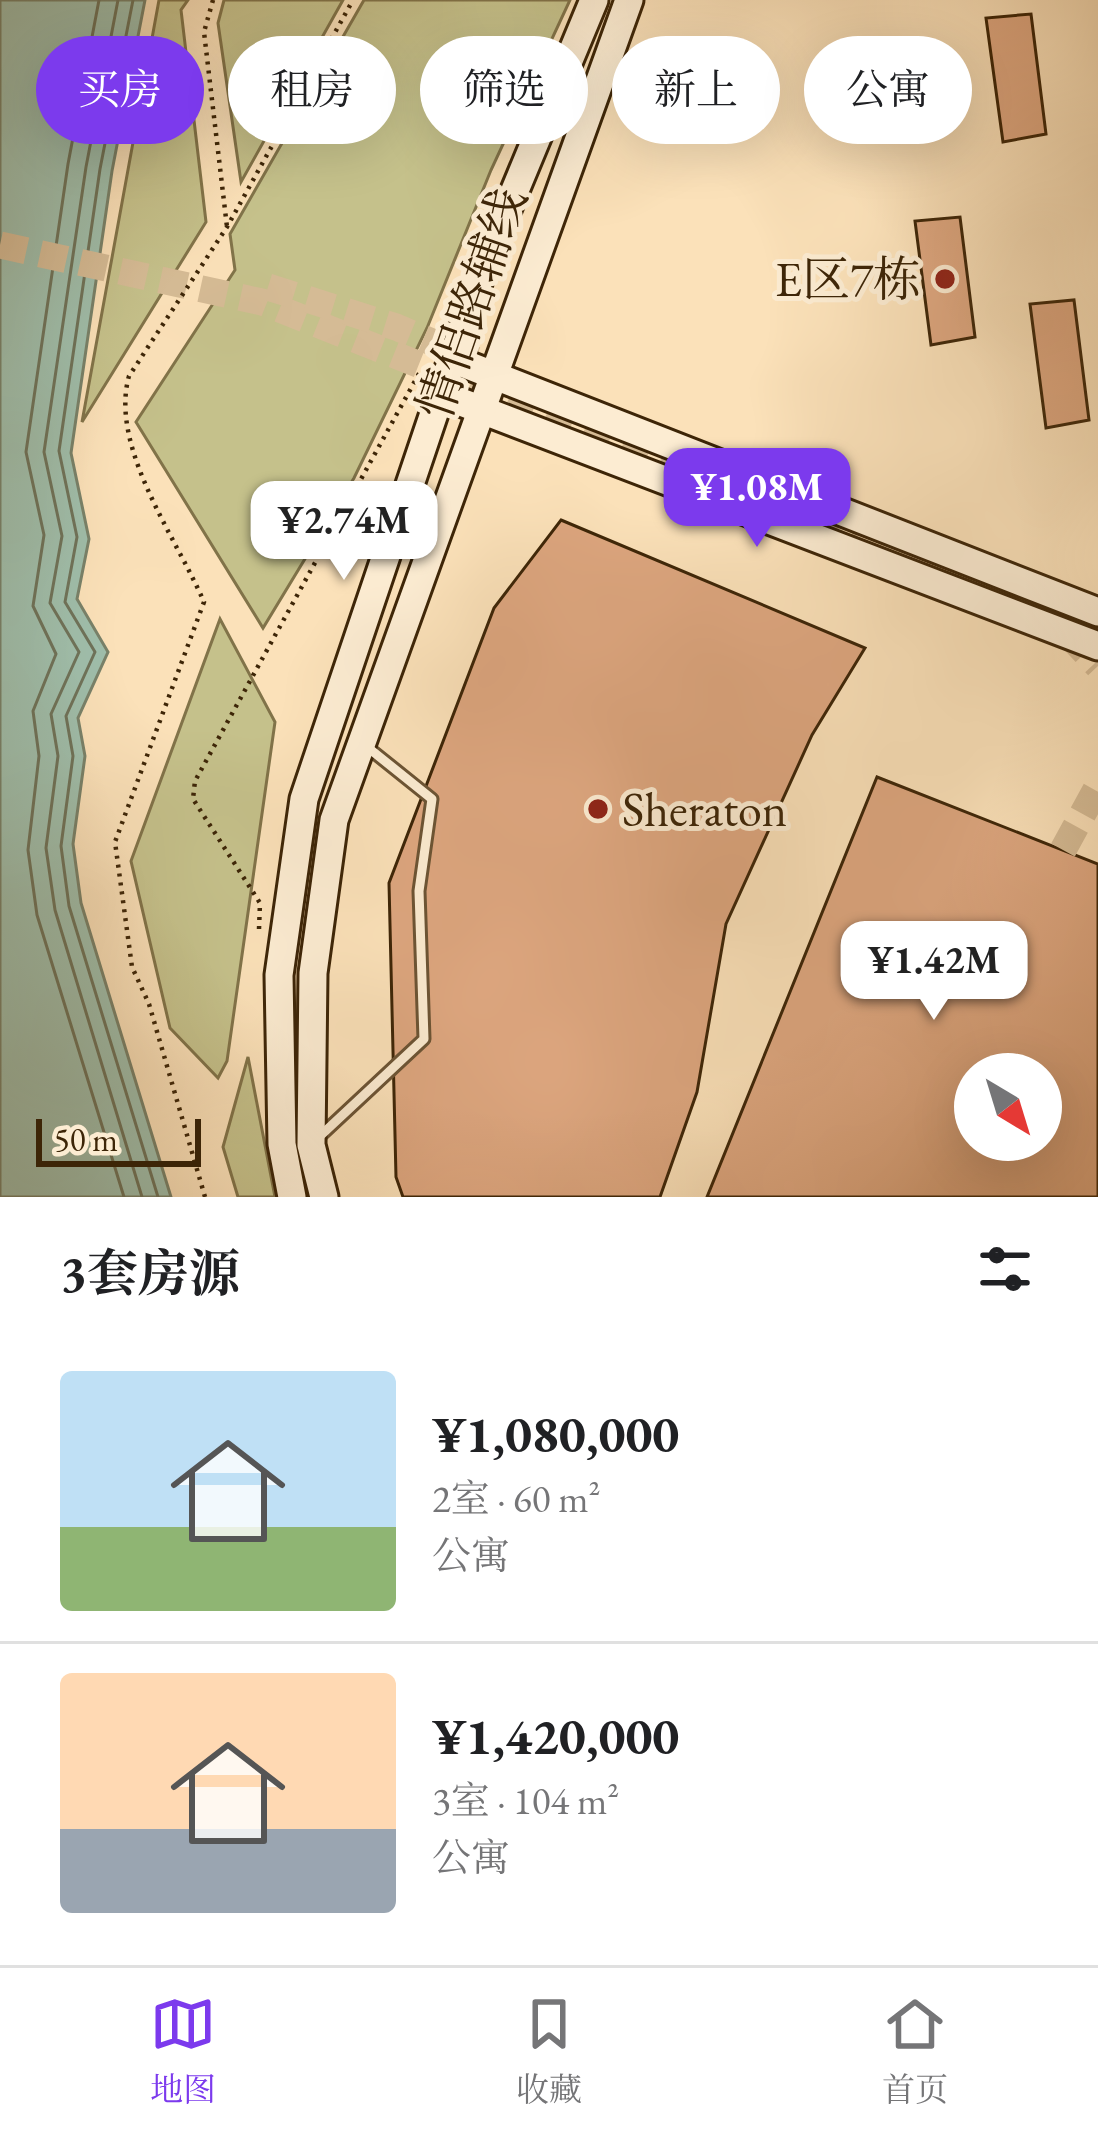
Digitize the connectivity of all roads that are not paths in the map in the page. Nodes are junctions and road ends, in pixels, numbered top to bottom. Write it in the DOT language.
graph roads {
  1 [pos="594,0"];
  2 [pos="628,0"];
  3 [pos="452,359"];
  4 [pos="494,376"];
  5 [pos="440,394"];
  6 [pos="481,411"];
  7 [pos="1098,612"];
  8 [pos="1098,646"];
  9 [pos="362,742"];
  10 [pos="311,1145"];
  11 [pos="292,1197"];
  12 [pos="323,1197"];
  1 -- 3 [label="main road, 情侣路辅线"];
  2 -- 4 [label="main road, 情侣路辅线"];
  3 -- 4 [label="main road"];
  3 -- 5 [label="main road, 情侣路辅线"];
  4 -- 6 [label="main road, 情侣路辅线"];
  4 -- 7 [label="main road"];
  5 -- 6 [label="main road"];
  5 -- 11 [label="main road, 情侣路辅线"];
  6 -- 8 [label="main road"];
  6 -- 9 [label="main road, 情侣路辅线"];
  9 -- 10 [label="main road, 情侣路辅线"];
  9 -- 10 [label="lane"];
  10 -- 12 [label="main road, 情侣路辅线"];
}
